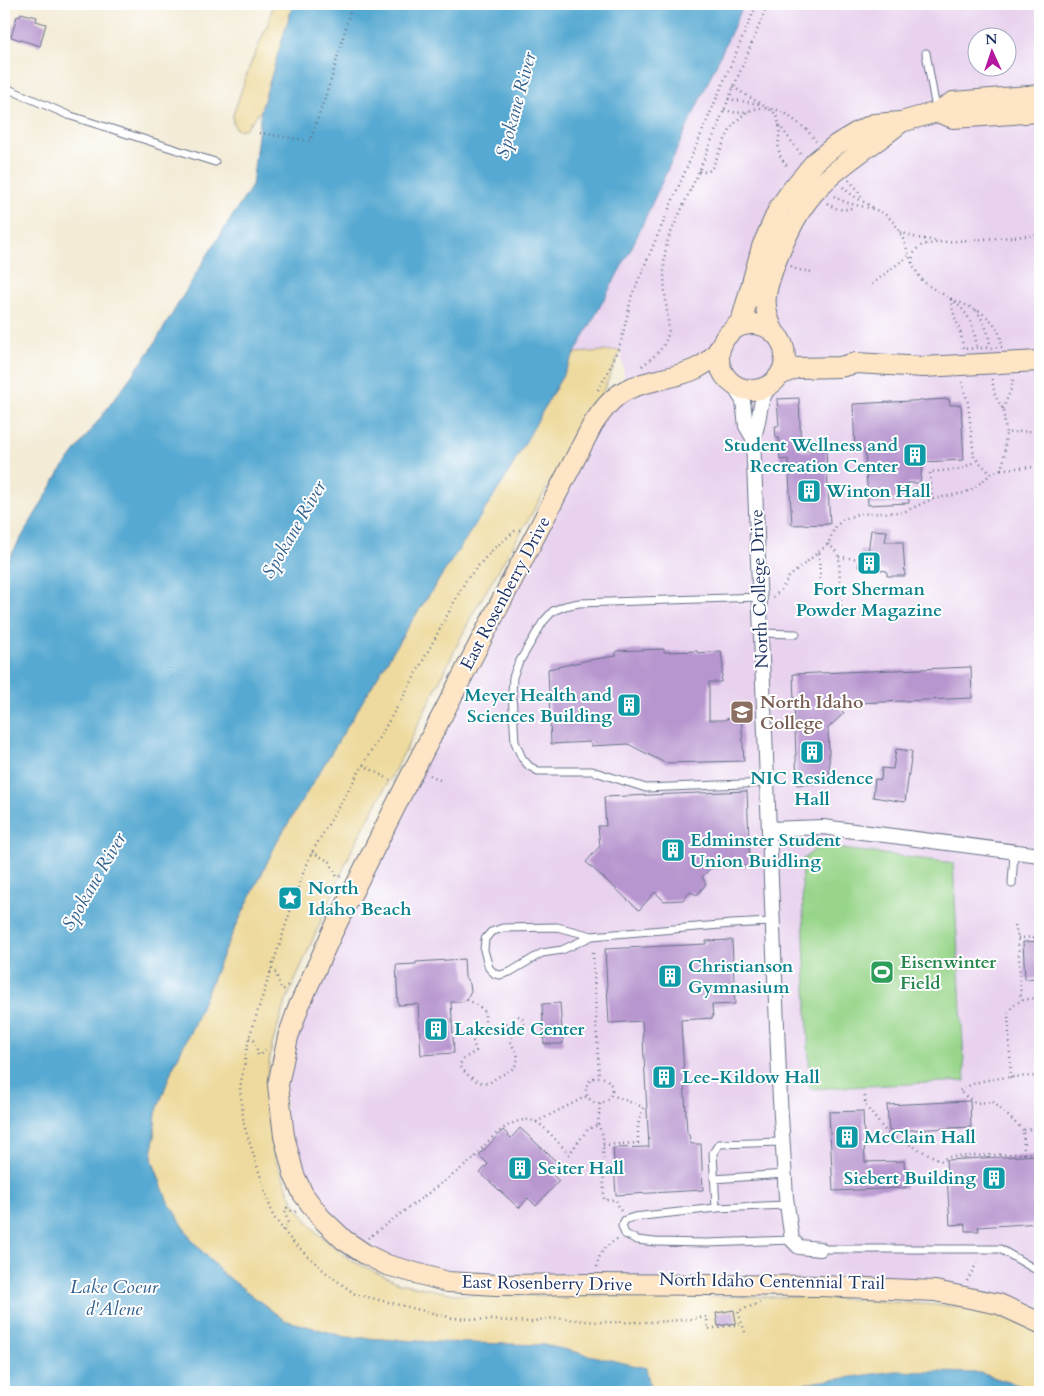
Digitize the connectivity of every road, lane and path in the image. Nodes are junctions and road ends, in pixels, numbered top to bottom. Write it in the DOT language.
graph roads {
  1 [pos="352,4"];
  2 [pos="757,4"];
  3 [pos="768,4"];
  4 [pos="926,53"];
  5 [pos="4,87"];
  6 [pos="733,87"];
  7 [pos="1040,95"];
  8 [pos="728,100"];
  9 [pos="761,104"];
  10 [pos="769,109"];
  11 [pos="724,110"];
  12 [pos="753,110"];
  13 [pos="936,112"];
  14 [pos="1040,112"];
  15 [pos="901,122"];
  16 [pos="778,124"];
  17 [pos="258,133"];
  18 [pos="817,142"];
  19 [pos="803,156"];
  20 [pos="215,162"];
  21 [pos="796,162"];
  22 [pos="699,171"];
  23 [pos="848,179"];
  24 [pos="840,185"];
  25 [pos="835,190"];
  26 [pos="863,199"];
  27 [pos="825,201"];
  28 [pos="855,206"];
  29 [pos="876,210"];
  30 [pos="900,232"];
  31 [pos="1040,235"];
  32 [pos="942,242"];
  33 [pos="908,256"];
  34 [pos="785,263"];
  35 [pos="912,265"];
  36 [pos="813,272"];
  37 [pos="872,284"];
  38 [pos="951,299"];
  39 [pos="727,337"];
  40 [pos="778,337"];
  41 [pos="977,348"];
  42 [pos="1040,362"];
  43 [pos="856,364"];
  44 [pos="636,371"];
  45 [pos="777,378"];
  46 [pos="1013,380"];
  47 [pos="962,382"];
  48 [pos="733,385"];
  49 [pos="595,394"];
  50 [pos="1003,409"];
  51 [pos="1006,433"];
  52 [pos="753,438"];
  53 [pos="976,461"];
  54 [pos="1033,467"];
  55 [pos="1001,469"];
  56 [pos="991,474"];
  57 [pos="932,499"];
  58 [pos="523,529"];
  59 [pos="828,544"];
  60 [pos="819,553"];
  61 [pos="839,557"];
  62 [pos="859,559"];
  63 [pos="820,582"];
  64 [pos="766,597"];
  65 [pos="841,608"];
  66 [pos="761,633"];
  67 [pos="796,634"];
  68 [pos="364,765"];
  69 [pos="429,774"];
  70 [pos="440,780"];
  71 [pos="392,781"];
  72 [pos="766,783"];
  73 [pos="769,829"];
  74 [pos="312,852"];
  75 [pos="1014,853"];
  76 [pos="1040,855"];
  77 [pos="345,871"];
  78 [pos="1012,884"];
  79 [pos="772,922"];
  80 [pos="1015,925"];
  81 [pos="592,936"];
  82 [pos="1040,937"];
  83 [pos="1018,938"];
  84 [pos="593,953"];
  85 [pos="270,972"];
  86 [pos="292,982"];
  87 [pos="1040,998"];
  88 [pos="467,1000"];
  89 [pos="1021,1000"];
  90 [pos="485,1026"];
  91 [pos="249,1038"];
  92 [pos="268,1055"];
  93 [pos="1040,1076"];
  94 [pos="599,1077"];
  95 [pos="1011,1078"];
  96 [pos="612,1094"];
  97 [pos="587,1096"];
  98 [pos="865,1096"];
  99 [pos="600,1104"];
  100 [pos="536,1122"];
  101 [pos="598,1124"];
  102 [pos="1040,1128"];
  103 [pos="1023,1130"];
  104 [pos="783,1142"];
  105 [pos="604,1145"];
  106 [pos="1040,1153"];
  107 [pos="1024,1154"];
  108 [pos="785,1174"];
  109 [pos="714,1179"];
  110 [pos="787,1205"];
  111 [pos="304,1207"];
  112 [pos="716,1208"];
  113 [pos="625,1220"];
  114 [pos="282,1230"];
  115 [pos="625,1234"];
  116 [pos="792,1240"];
  117 [pos="355,1247"];
  118 [pos="820,1249"];
  119 [pos="985,1249"];
  120 [pos="598,1261"];
  121 [pos="1040,1272"];
  122 [pos="970,1275"];
  123 [pos="762,1302"];
  124 [pos="1040,1323"];
  125 [pos="742,1324"];
  126 [pos="745,1332"];
  1 -- 17 [label="path"];
  2 -- 49 [label="path"];
  3 -- 6 [label="path"];
  4 -- 13 [label="lane"];
  5 -- 20 [label="lane"];
  6 -- 8 [label="path"];
  6 -- 9 [label="path"];
  7 -- 13 [label="street"];
  8 -- 9 [label="path"];
  8 -- 11 [label="path"];
  9 -- 10 [label="path"];
  10 -- 12 [label="path"];
  10 -- 16 [label="path"];
  10 -- 18 [label="path"];
  11 -- 12 [label="path"];
  11 -- 22 [label="path"];
  12 -- 22 [label="path"];
  13 -- 14 [label="street"];
  13 -- 15 [label="street"];
  15 -- 39 [label="street"];
  15 -- 40 [label="street"];
  16 -- 19 [label="path"];
  16 -- 21 [label="path"];
  22 -- 44 [label="path"];
  23 -- 26 [label="path"];
  24 -- 26 [label="path"];
  25 -- 28 [label="path"];
  26 -- 29 [label="path"];
  27 -- 28 [label="path"];
  28 -- 29 [label="path"];
  29 -- 30 [label="path"];
  30 -- 32 [label="path"];
  30 -- 33 [label="path"];
  31 -- 32 [label="path"];
  32 -- 35 [label="path"];
  33 -- 35 [label="path"];
  33 -- 37 [label="path"];
  34 -- 36 [label="path"];
  35 -- 38 [label="path"];
  38 -- 41 [label="path"];
  38 -- 41 [label="path"];
  38 -- 41 [label="path"];
  39 -- 40 [label="street"];
  39 -- 48 [label="street"];
  39 -- 117 [label="street, East Rosenberry Drive"];
  40 -- 43 [label="street"];
  40 -- 45 [label="street"];
  42 -- 43 [label="street"];
  43 -- 45 [label="street"];
  45 -- 48 [label="street"];
  45 -- 52 [label="street, North College Drive"];
  46 -- 50 [label="path"];
  47 -- 53 [label="path"];
  48 -- 52 [label="street, North College Drive"];
  51 -- 55 [label="path"];
  52 -- 64 [label="street, North College Drive"];
  53 -- 56 [label="path"];
  53 -- 57 [label="path"];
  54 -- 55 [label="path"];
  55 -- 56 [label="path"];
  56 -- 57 [label="path"];
  57 -- 59 [label="path"];
  58 -- 74 [label="path"];
  59 -- 60 [label="path"];
  59 -- 61 [label="path"];
  60 -- 63 [label="path"];
  60 -- 64 [label="path"];
  61 -- 62 [label="path"];
  61 -- 65 [label="path"];
  64 -- 66 [label="street, North College Drive"];
  64 -- 72 [label="lane"];
  66 -- 67 [label="lane"];
  66 -- 72 [label="street, North College Drive"];
  68 -- 71 [label="path"];
  69 -- 70 [label="path"];
  72 -- 73 [label="street, North College Drive"];
  73 -- 75 [label="street"];
  73 -- 79 [label="street, North College Drive"];
  74 -- 77 [label="path"];
  74 -- 85 [label="path"];
  75 -- 76 [label="street"];
  75 -- 78 [label="lane"];
  79 -- 81 [label="lane"];
  79 -- 104 [label="street, North College Drive"];
  80 -- 83 [label="path"];
  81 -- 81 [label="lane"];
  82 -- 83 [label="path"];
  83 -- 89 [label="path"];
  84 -- 94 [label="path"];
  85 -- 86 [label="path"];
  85 -- 91 [label="path"];
  87 -- 89 [label="path"];
  88 -- 90 [label="path"];
  89 -- 95 [label="path"];
  90 -- 90 [label="path"];
  91 -- 92 [label="path"];
  91 -- 114 [label="path"];
  93 -- 95 [label="path"];
  94 -- 96 [label="path"];
  94 -- 97 [label="path"];
  95 -- 103 [label="path"];
  96 -- 99 [label="path"];
  96 -- 105 [label="path"];
  97 -- 99 [label="path"];
  97 -- 100 [label="path"];
  98 -- 107 [label="path"];
  99 -- 101 [label="path"];
  100 -- 101 [label="path"];
  100 -- 117 [label="path"];
  101 -- 105 [label="path"];
  102 -- 103 [label="path"];
  103 -- 107 [label="path"];
  104 -- 108 [label="street, North College Drive"];
  104 -- 109 [label="lane"];
  105 -- 113 [label="path"];
  106 -- 107 [label="path"];
  108 -- 109 [label="lane"];
  108 -- 110 [label="street, North College Drive"];
  109 -- 112 [label="lane"];
  110 -- 112 [label="lane"];
  110 -- 116 [label="street, North College Drive"];
  111 -- 114 [label="path"];
  112 -- 113 [label="lane"];
  113 -- 115 [label="lane"];
  114 -- 125 [label="path"];
  115 -- 116 [label="lane"];
  115 -- 120 [label="path"];
  116 -- 118 [label="street"];
  117 -- 124 [label="street, East Rosenberry Drive"];
  118 -- 119 [label="lane"];
  119 -- 121 [label="lane"];
  119 -- 122 [label="path"];
  123 -- 125 [label="path"];
  125 -- 126 [label="path"];
}
